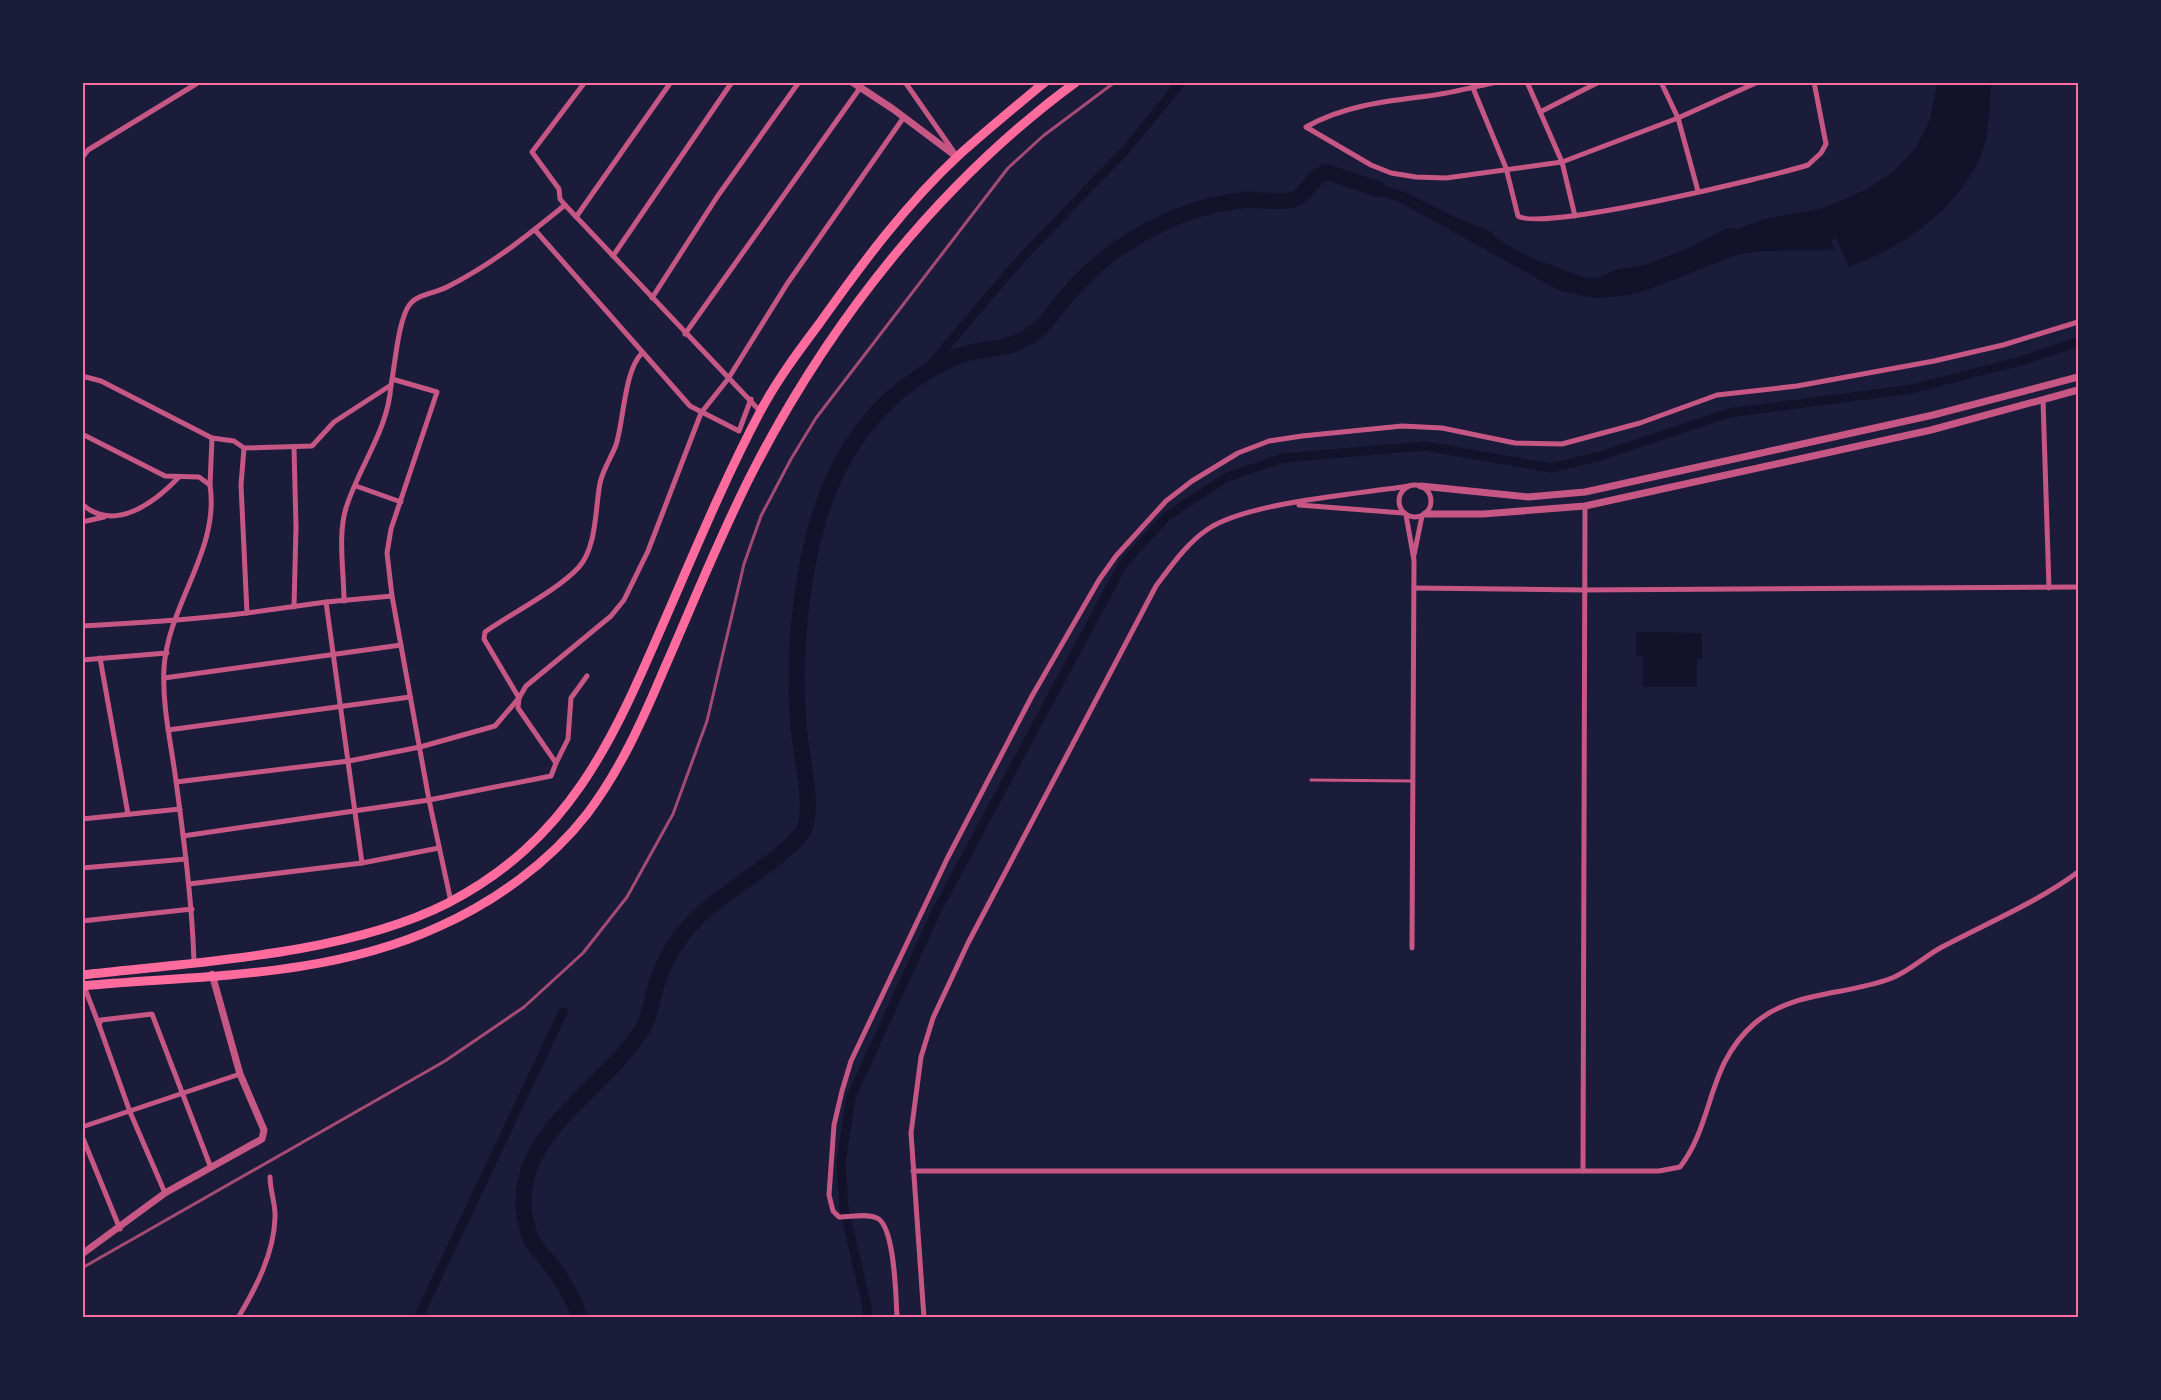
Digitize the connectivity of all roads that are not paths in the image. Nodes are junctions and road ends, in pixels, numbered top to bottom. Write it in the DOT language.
graph roads {
  1 [pos="585,82"];
  2 [pos="671,82"];
  3 [pos="732,82"];
  4 [pos="799,82"];
  5 [pos="852,82"];
  6 [pos="905,82"];
  7 [pos="1047,82"];
  8 [pos="1076,82"];
  9 [pos="1497,82"];
  10 [pos="1527,82"];
  11 [pos="1599,82"];
  12 [pos="1661,82"];
  13 [pos="1758,82"];
  14 [pos="1815,82"];
  15 [pos="196,84"];
  16 [pos="1746,85"];
  17 [pos="860,88"];
  18 [pos="1473,88"];
  19 [pos="1059,95"];
  20 [pos="1540,112"];
  21 [pos="904,117"];
  22 [pos="1678,118"];
  23 [pos="957,157"];
  24 [pos="82,158"];
  25 [pos="1562,162"];
  26 [pos="1506,168"];
  27 [pos="1698,191"];
  28 [pos="565,205"];
  29 [pos="1575,216"];
  30 [pos="576,217"];
  31 [pos="535,230"];
  32 [pos="613,256"];
  33 [pos="652,298"];
  34 [pos="2079,322"];
  35 [pos="686,334"];
  36 [pos="642,353"];
  37 [pos="2079,376"];
  38 [pos="84,378"];
  39 [pos="728,379"];
  40 [pos="392,382"];
  41 [pos="2079,390"];
  42 [pos="751,399"];
  43 [pos="2043,400"];
  44 [pos="760,411"];
  45 [pos="701,413"];
  46 [pos="82,434"];
  47 [pos="212,438"];
  48 [pos="244,448"];
  49 [pos="294,448"];
  50 [pos="178,478"];
  51 [pos="210,485"];
  52 [pos="356,486"];
  53 [pos="1409,486"];
  54 [pos="1421,486"];
  55 [pos="401,502"];
  56 [pos="82,504"];
  57 [pos="1292,504"];
  58 [pos="1585,506"];
  59 [pos="1404,514"];
  60 [pos="1424,515"];
  61 [pos="108,517"];
  62 [pos="82,522"];
  63 [pos="1414,560"];
  64 [pos="2079,587"];
  65 [pos="1414,588"];
  66 [pos="2049,588"];
  67 [pos="1583,590"];
  68 [pos="392,596"];
  69 [pos="344,601"];
  70 [pos="326,603"];
  71 [pos="294,607"];
  72 [pos="247,613"];
  73 [pos="174,622"];
  74 [pos="82,626"];
  75 [pos="401,645"];
  76 [pos="333,652"];
  77 [pos="167,653"];
  78 [pos="100,658"];
  79 [pos="82,660"];
  80 [pos="586,676"];
  81 [pos="164,678"];
  82 [pos="410,697"];
  83 [pos="519,698"];
  84 [pos="341,707"];
  85 [pos="168,730"];
  86 [pos="420,747"];
  87 [pos="349,761"];
  88 [pos="556,763"];
  89 [pos="1311,780"];
  90 [pos="1413,781"];
  91 [pos="176,782"];
  92 [pos="429,800"];
  93 [pos="180,809"];
  94 [pos="356,811"];
  95 [pos="128,814"];
  96 [pos="82,819"];
  97 [pos="183,836"];
  98 [pos="439,848"];
  99 [pos="186,859"];
  100 [pos="362,863"];
  101 [pos="82,868"];
  102 [pos="2079,872"];
  103 [pos="189,884"];
  104 [pos="450,902"];
  105 [pos="192,909"];
  106 [pos="82,921"];
  107 [pos="1412,948"];
  108 [pos="194,962"];
  109 [pos="212,974"];
  110 [pos="82,975"];
  111 [pos="83,986"];
  112 [pos="99,1025"];
  113 [pos="240,1074"];
  114 [pos="183,1094"];
  115 [pos="130,1112"];
  116 [pos="82,1127"];
  117 [pos="82,1136"];
  118 [pos="211,1168"];
  119 [pos="1583,1170"];
  120 [pos="913,1171"];
  121 [pos="270,1177"];
  122 [pos="165,1193"];
  123 [pos="120,1228"];
  124 [pos="82,1254"];
  125 [pos="238,1317"];
  126 [pos="897,1317"];
  127 [pos="924,1317"];
  1 -- 28 [label="street"];
  2 -- 30 [label="street"];
  3 -- 32 [label="street"];
  4 -- 33 [label="street"];
  5 -- 17 [label="street"];
  6 -- 23 [label="street"];
  7 -- 19 [label="highway"];
  7 -- 23 [label="highway"];
  8 -- 19 [label="highway"];
  9 -- 18 [label="street"];
  10 -- 20 [label="street"];
  11 -- 20 [label="street"];
  12 -- 22 [label="street"];
  13 -- 16 [label="street"];
  14 -- 27 [label="street"];
  15 -- 24 [label="street"];
  16 -- 22 [label="street"];
  17 -- 21 [label="street"];
  17 -- 35 [label="street"];
  18 -- 26 [label="street"];
  18 -- 26 [label="street"];
  19 -- 109 [label="highway"];
  20 -- 25 [label="street"];
  21 -- 23 [label="street"];
  21 -- 39 [label="street"];
  22 -- 25 [label="street"];
  22 -- 27 [label="street"];
  23 -- 44 [label="highway"];
  25 -- 26 [label="street"];
  25 -- 29 [label="street"];
  26 -- 29 [label="street"];
  27 -- 29 [label="street"];
  28 -- 30 [label="street"];
  28 -- 31 [label="street"];
  30 -- 32 [label="street"];
  31 -- 36 [label="street"];
  31 -- 40 [label="street"];
  32 -- 33 [label="street"];
  33 -- 35 [label="street"];
  34 -- 126 [label="street"];
  35 -- 39 [label="street"];
  36 -- 45 [label="street"];
  36 -- 83 [label="street"];
  37 -- 54 [label="street"];
  38 -- 47 [label="street"];
  39 -- 42 [label="street"];
  39 -- 45 [label="street"];
  40 -- 49 [label="street"];
  40 -- 52 [label="street"];
  40 -- 55 [label="street"];
  41 -- 43 [label="street"];
  42 -- 44 [label="street"];
  42 -- 45 [label="street"];
  43 -- 58 [label="street"];
  43 -- 66 [label="street"];
  44 -- 104 [label="highway"];
  45 -- 83 [label="street"];
  46 -- 50 [label="street"];
  47 -- 48 [label="street"];
  47 -- 51 [label="street"];
  48 -- 49 [label="street"];
  48 -- 72 [label="street"];
  49 -- 71 [label="street"];
  50 -- 51 [label="street"];
  50 -- 61 [label="street"];
  51 -- 73 [label="street"];
  52 -- 55 [label="street"];
  52 -- 69 [label="street"];
  53 -- 54 [label="street"];
  53 -- 57 [label="street"];
  53 -- 59 [label="street"];
  54 -- 60 [label="street"];
  55 -- 68 [label="street"];
  56 -- 61 [label="street"];
  57 -- 59 [label="street"];
  57 -- 120 [label="street"];
  58 -- 60 [label="street"];
  58 -- 67 [label="street"];
  59 -- 60 [label="street"];
  59 -- 63 [label="street"];
  60 -- 63 [label="street"];
  61 -- 62 [label="street"];
  63 -- 65 [label="street"];
  64 -- 66 [label="street"];
  65 -- 67 [label="street"];
  65 -- 90 [label="street"];
  66 -- 67 [label="street"];
  67 -- 119 [label="street"];
  68 -- 69 [label="street"];
  68 -- 75 [label="street"];
  69 -- 70 [label="street"];
  70 -- 71 [label="street"];
  70 -- 76 [label="street"];
  71 -- 72 [label="street"];
  72 -- 73 [label="street"];
  73 -- 74 [label="street"];
  73 -- 77 [label="street"];
  75 -- 76 [label="street"];
  75 -- 82 [label="street"];
  76 -- 81 [label="street"];
  76 -- 84 [label="street"];
  77 -- 78 [label="street"];
  77 -- 81 [label="street"];
  78 -- 79 [label="street"];
  78 -- 95 [label="street"];
  80 -- 88 [label="street"];
  81 -- 85 [label="street"];
  82 -- 84 [label="street"];
  82 -- 86 [label="street"];
  83 -- 86 [label="street"];
  83 -- 88 [label="street"];
  84 -- 85 [label="street"];
  84 -- 87 [label="street"];
  85 -- 91 [label="street"];
  86 -- 87 [label="street"];
  86 -- 92 [label="street"];
  87 -- 91 [label="street"];
  87 -- 94 [label="street"];
  88 -- 92 [label="street"];
  89 -- 90 [label="lane"];
  90 -- 107 [label="street"];
  91 -- 93 [label="street"];
  92 -- 94 [label="street"];
  92 -- 98 [label="street"];
  93 -- 95 [label="street"];
  93 -- 97 [label="street"];
  94 -- 97 [label="street"];
  94 -- 100 [label="street"];
  95 -- 96 [label="street"];
  97 -- 99 [label="street"];
  98 -- 100 [label="street"];
  98 -- 104 [label="street"];
  99 -- 101 [label="street"];
  99 -- 103 [label="street"];
  100 -- 103 [label="street"];
  102 -- 119 [label="street"];
  103 -- 105 [label="street"];
  104 -- 108 [label="highway"];
  105 -- 106 [label="street"];
  105 -- 108 [label="street"];
  108 -- 110 [label="highway"];
  109 -- 111 [label="highway"];
  109 -- 113 [label="street"];
  111 -- 112 [label="street"];
  112 -- 114 [label="street"];
  112 -- 115 [label="street"];
  113 -- 114 [label="street"];
  113 -- 118 [label="street"];
  114 -- 115 [label="street"];
  114 -- 118 [label="street"];
  115 -- 116 [label="street"];
  115 -- 122 [label="street"];
  117 -- 123 [label="street"];
  118 -- 122 [label="street"];
  119 -- 120 [label="street"];
  120 -- 127 [label="street"];
  121 -- 125 [label="street"];
  122 -- 123 [label="street"];
  123 -- 124 [label="street"];
}
